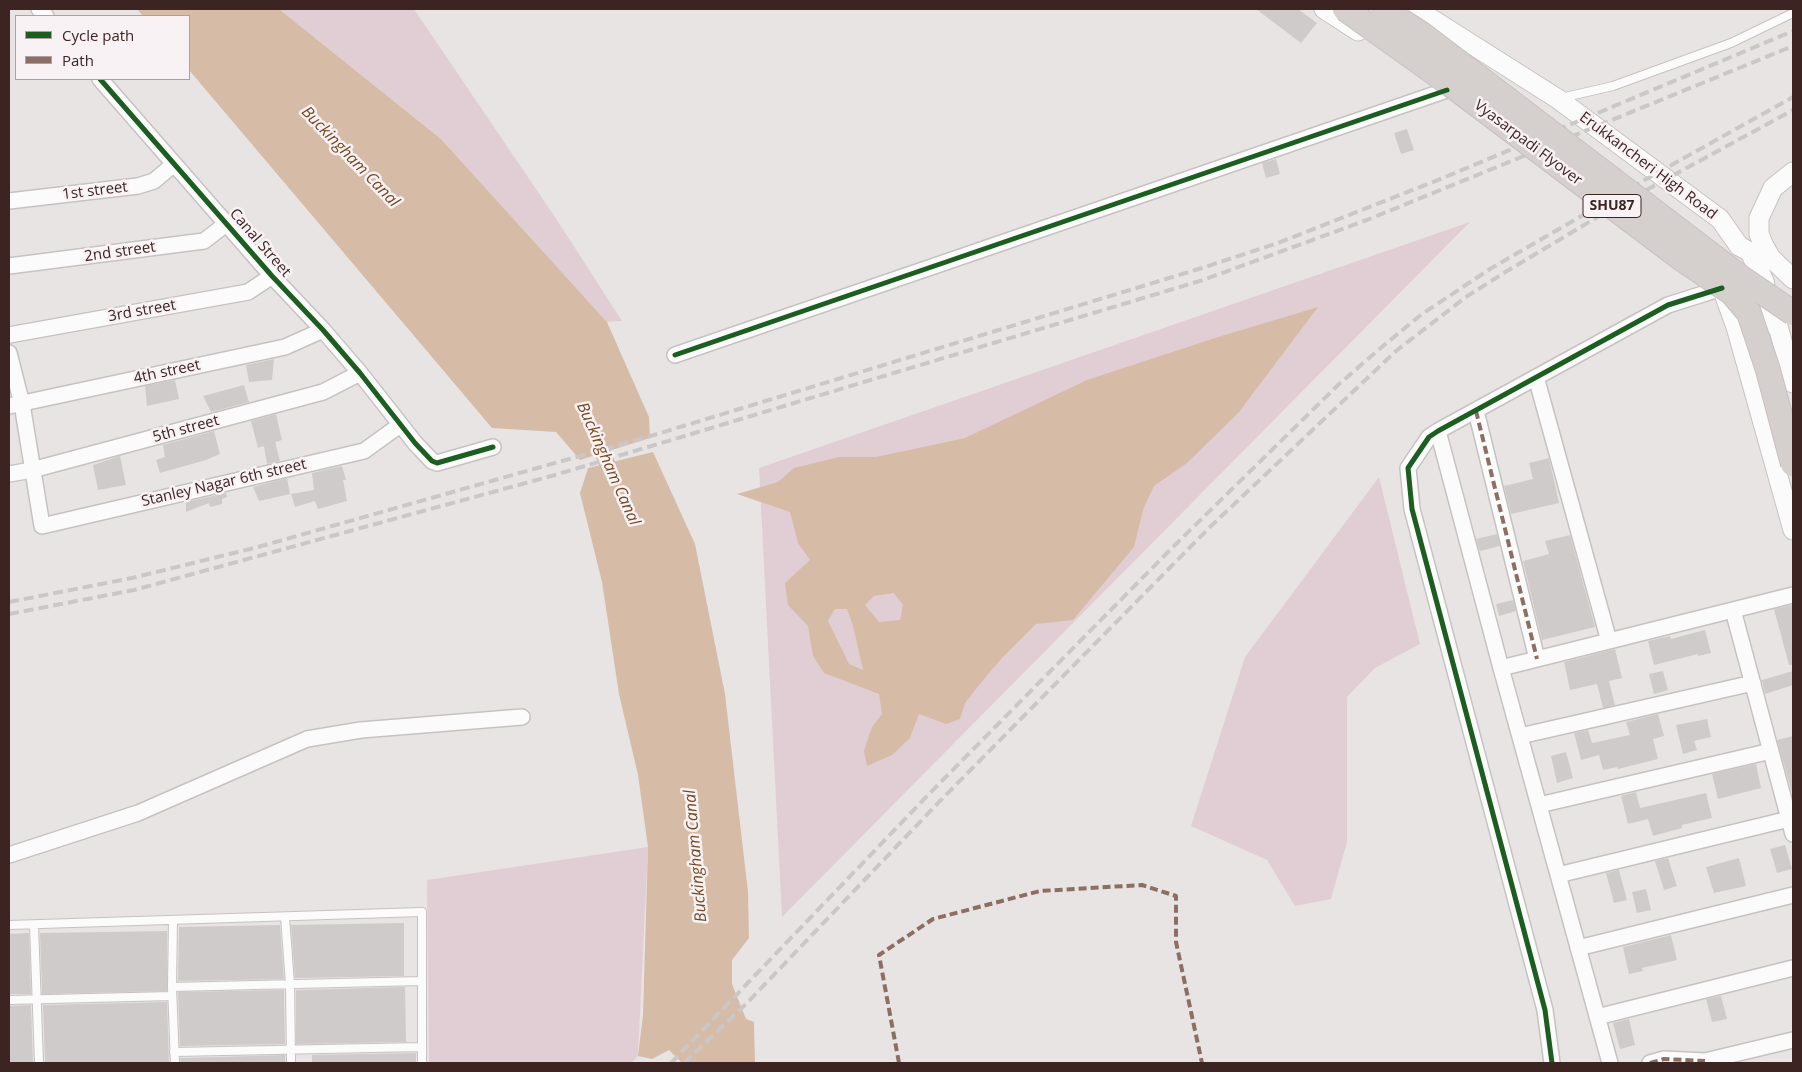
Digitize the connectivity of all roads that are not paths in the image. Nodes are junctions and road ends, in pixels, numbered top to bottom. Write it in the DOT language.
graph roads {
  1 [pos="1324,9"];
  2 [pos="1345,9"];
  3 [pos="1383,9"];
  4 [pos="1416,9"];
  5 [pos="1793,13"];
  6 [pos="1500,63"];
  7 [pos="101,80"];
  8 [pos="1447,90"];
  9 [pos="1558,99"];
  10 [pos="174,164"];
  11 [pos="1793,172"];
  12 [pos="9,202"];
  13 [pos="226,224"];
  14 [pos="1751,248"];
  15 [pos="9,266"];
  16 [pos="272,276"];
  17 [pos="1793,279"];
  18 [pos="1722,288"];
  19 [pos="1784,325"];
  20 [pos="322,330"];
  21 [pos="1737,330"];
  22 [pos="9,335"];
  23 [pos="9,353"];
  24 [pos="675,354"];
  25 [pos="360,373"];
  26 [pos="1536,377"];
  27 [pos="1793,383"];
  28 [pos="15,405"];
  29 [pos="1476,411"];
  30 [pos="400,425"];
  31 [pos="1438,432"];
  32 [pos="493,447"];
  33 [pos="1793,464"];
  34 [pos="32,470"];
  35 [pos="9,474"];
  36 [pos="1793,530"];
  37 [pos="1793,595"];
  38 [pos="1733,610"];
  39 [pos="1608,641"];
  40 [pos="1537,659"];
  41 [pos="1501,668"];
  42 [pos="1752,683"];
  43 [pos="522,718"];
  44 [pos="1520,736"];
  45 [pos="1771,751"];
  46 [pos="1539,805"];
  47 [pos="1791,827"];
  48 [pos="9,855"];
  49 [pos="1558,875"];
  50 [pos="1793,895"];
  51 [pos="285,917"];
  52 [pos="173,920"];
  53 [pos="9,925"];
  54 [pos="34,925"];
  55 [pos="1578,948"];
  56 [pos="1793,968"];
  57 [pos="422,981"];
  58 [pos="290,984"];
  59 [pos="172,986"];
  60 [pos="172,996"];
  61 [pos="37,999"];
  62 [pos="9,1000"];
  63 [pos="1598,1017"];
  64 [pos="1793,1040"];
  65 [pos="422,1047"];
  66 [pos="291,1049"];
  67 [pos="174,1052"];
  68 [pos="39,1063"];
  69 [pos="175,1063"];
  70 [pos="291,1063"];
  71 [pos="422,1063"];
  72 [pos="1552,1063"];
  73 [pos="1610,1063"];
  74 [pos="1650,1063"];
  1 -- 8 [label="street"];
  2 -- 33 [label="main road, Vyasarpadi Flyover / SHU87, bridge"];
  3 -- 19 [label="main road, Vyasarpadi Flyover / SHU87, bridge"];
  4 -- 6 [label="street, Erukkancheri High Road"];
  5 -- 9 [label="lane"];
  6 -- 8 [label="street"];
  6 -- 9 [label="street, Erukkancheri High Road"];
  7 -- 10 [label="street, Canal Street"];
  8 -- 24 [label="street"];
  9 -- 14 [label="street, Erukkancheri High Road"];
  10 -- 12 [label="street, 1st street"];
  10 -- 13 [label="street, Canal Street"];
  11 -- 14 [label="street"];
  13 -- 15 [label="street, 2nd street"];
  13 -- 16 [label="street, Canal Street"];
  14 -- 17 [label="street"];
  14 -- 18 [label="street"];
  14 -- 19 [label="street, Erukkancheri High Road"];
  16 -- 20 [label="street, Canal Street"];
  16 -- 22 [label="street, 3rd street"];
  17 -- 19 [label="street"];
  18 -- 21 [label="street"];
  18 -- 26 [label="street"];
  19 -- 21 [label="street"];
  19 -- 27 [label="street, Erukkancheri High Road"];
  20 -- 25 [label="street, Canal Street"];
  20 -- 28 [label="street, 4th street"];
  21 -- 36 [label="street"];
  23 -- 28 [label="street"];
  25 -- 30 [label="street, Canal Street"];
  25 -- 34 [label="street, 5th street"];
  26 -- 29 [label="street"];
  26 -- 39 [label="street"];
  28 -- 34 [label="street"];
  29 -- 31 [label="street"];
  29 -- 40 [label="street"];
  30 -- 32 [label="street, Canal Street"];
  30 -- 34 [label="street, Stanley Nagar 6th street"];
  31 -- 41 [label="street"];
  31 -- 72 [label="street"];
  34 -- 35 [label="street, 5th street"];
  37 -- 38 [label="street"];
  38 -- 39 [label="street"];
  38 -- 42 [label="street"];
  39 -- 40 [label="street"];
  40 -- 41 [label="street"];
  41 -- 44 [label="street"];
  42 -- 44 [label="street"];
  42 -- 45 [label="street"];
  43 -- 48 [label="street"];
  44 -- 46 [label="street"];
  45 -- 46 [label="street"];
  45 -- 47 [label="street"];
  46 -- 49 [label="street"];
  47 -- 49 [label="street"];
  49 -- 55 [label="street"];
  50 -- 55 [label="street"];
  51 -- 52 [label="lane"];
  51 -- 57 [label="lane"];
  51 -- 58 [label="lane"];
  52 -- 54 [label="lane"];
  52 -- 59 [label="lane"];
  53 -- 54 [label="lane"];
  54 -- 61 [label="lane"];
  55 -- 63 [label="street"];
  56 -- 63 [label="street"];
  57 -- 58 [label="lane"];
  57 -- 65 [label="lane"];
  58 -- 59 [label="lane"];
  58 -- 66 [label="lane"];
  59 -- 60 [label="lane"];
  60 -- 61 [label="lane"];
  60 -- 67 [label="lane"];
  61 -- 62 [label="lane"];
  61 -- 68 [label="lane"];
  63 -- 73 [label="street"];
  64 -- 74 [label="street"];
  65 -- 66 [label="lane"];
  65 -- 71 [label="lane"];
  66 -- 67 [label="lane"];
  66 -- 70 [label="lane"];
  67 -- 69 [label="lane"];
}
